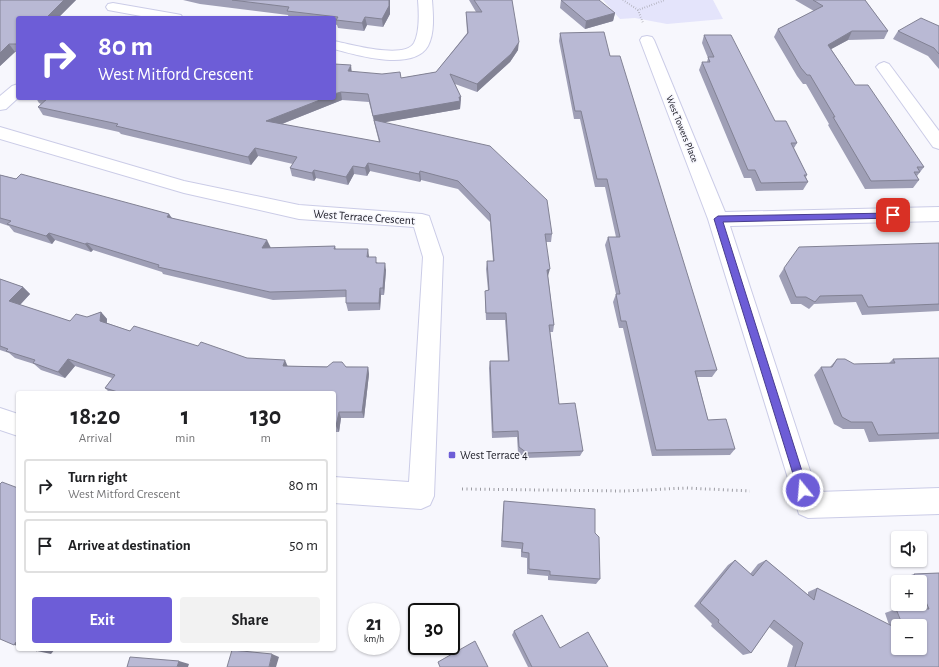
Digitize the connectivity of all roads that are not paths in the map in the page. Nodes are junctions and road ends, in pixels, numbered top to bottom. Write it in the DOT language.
graph roads {
  1 [pos="426,0"];
  2 [pos="112,7"];
  3 [pos="164,16"];
  4 [pos="645,32"];
  5 [pos="336,45"];
  6 [pos="884,67"];
  7 [pos="16,91"];
  8 [pos="0,105"];
  9 [pos="0,134"];
  10 [pos="939,143"];
  11 [pos="939,214"];
  12 [pos="718,219"];
  13 [pos="0,419"];
  14 [pos="16,425"];
  15 [pos="336,490"];
  16 [pos="939,501"];
  1 -- 5 [label="street"];
  2 -- 3 [label="street"];
  4 -- 12 [label="street, West Towers Place"];
  6 -- 10 [label="street"];
  7 -- 8 [label="street"];
  9 -- 15 [label="street, West Terrace Crescent"];
  11 -- 12 [label="street"];
  12 -- 16 [label="street, West Towers Place"];
  13 -- 14 [label="street"];
}
